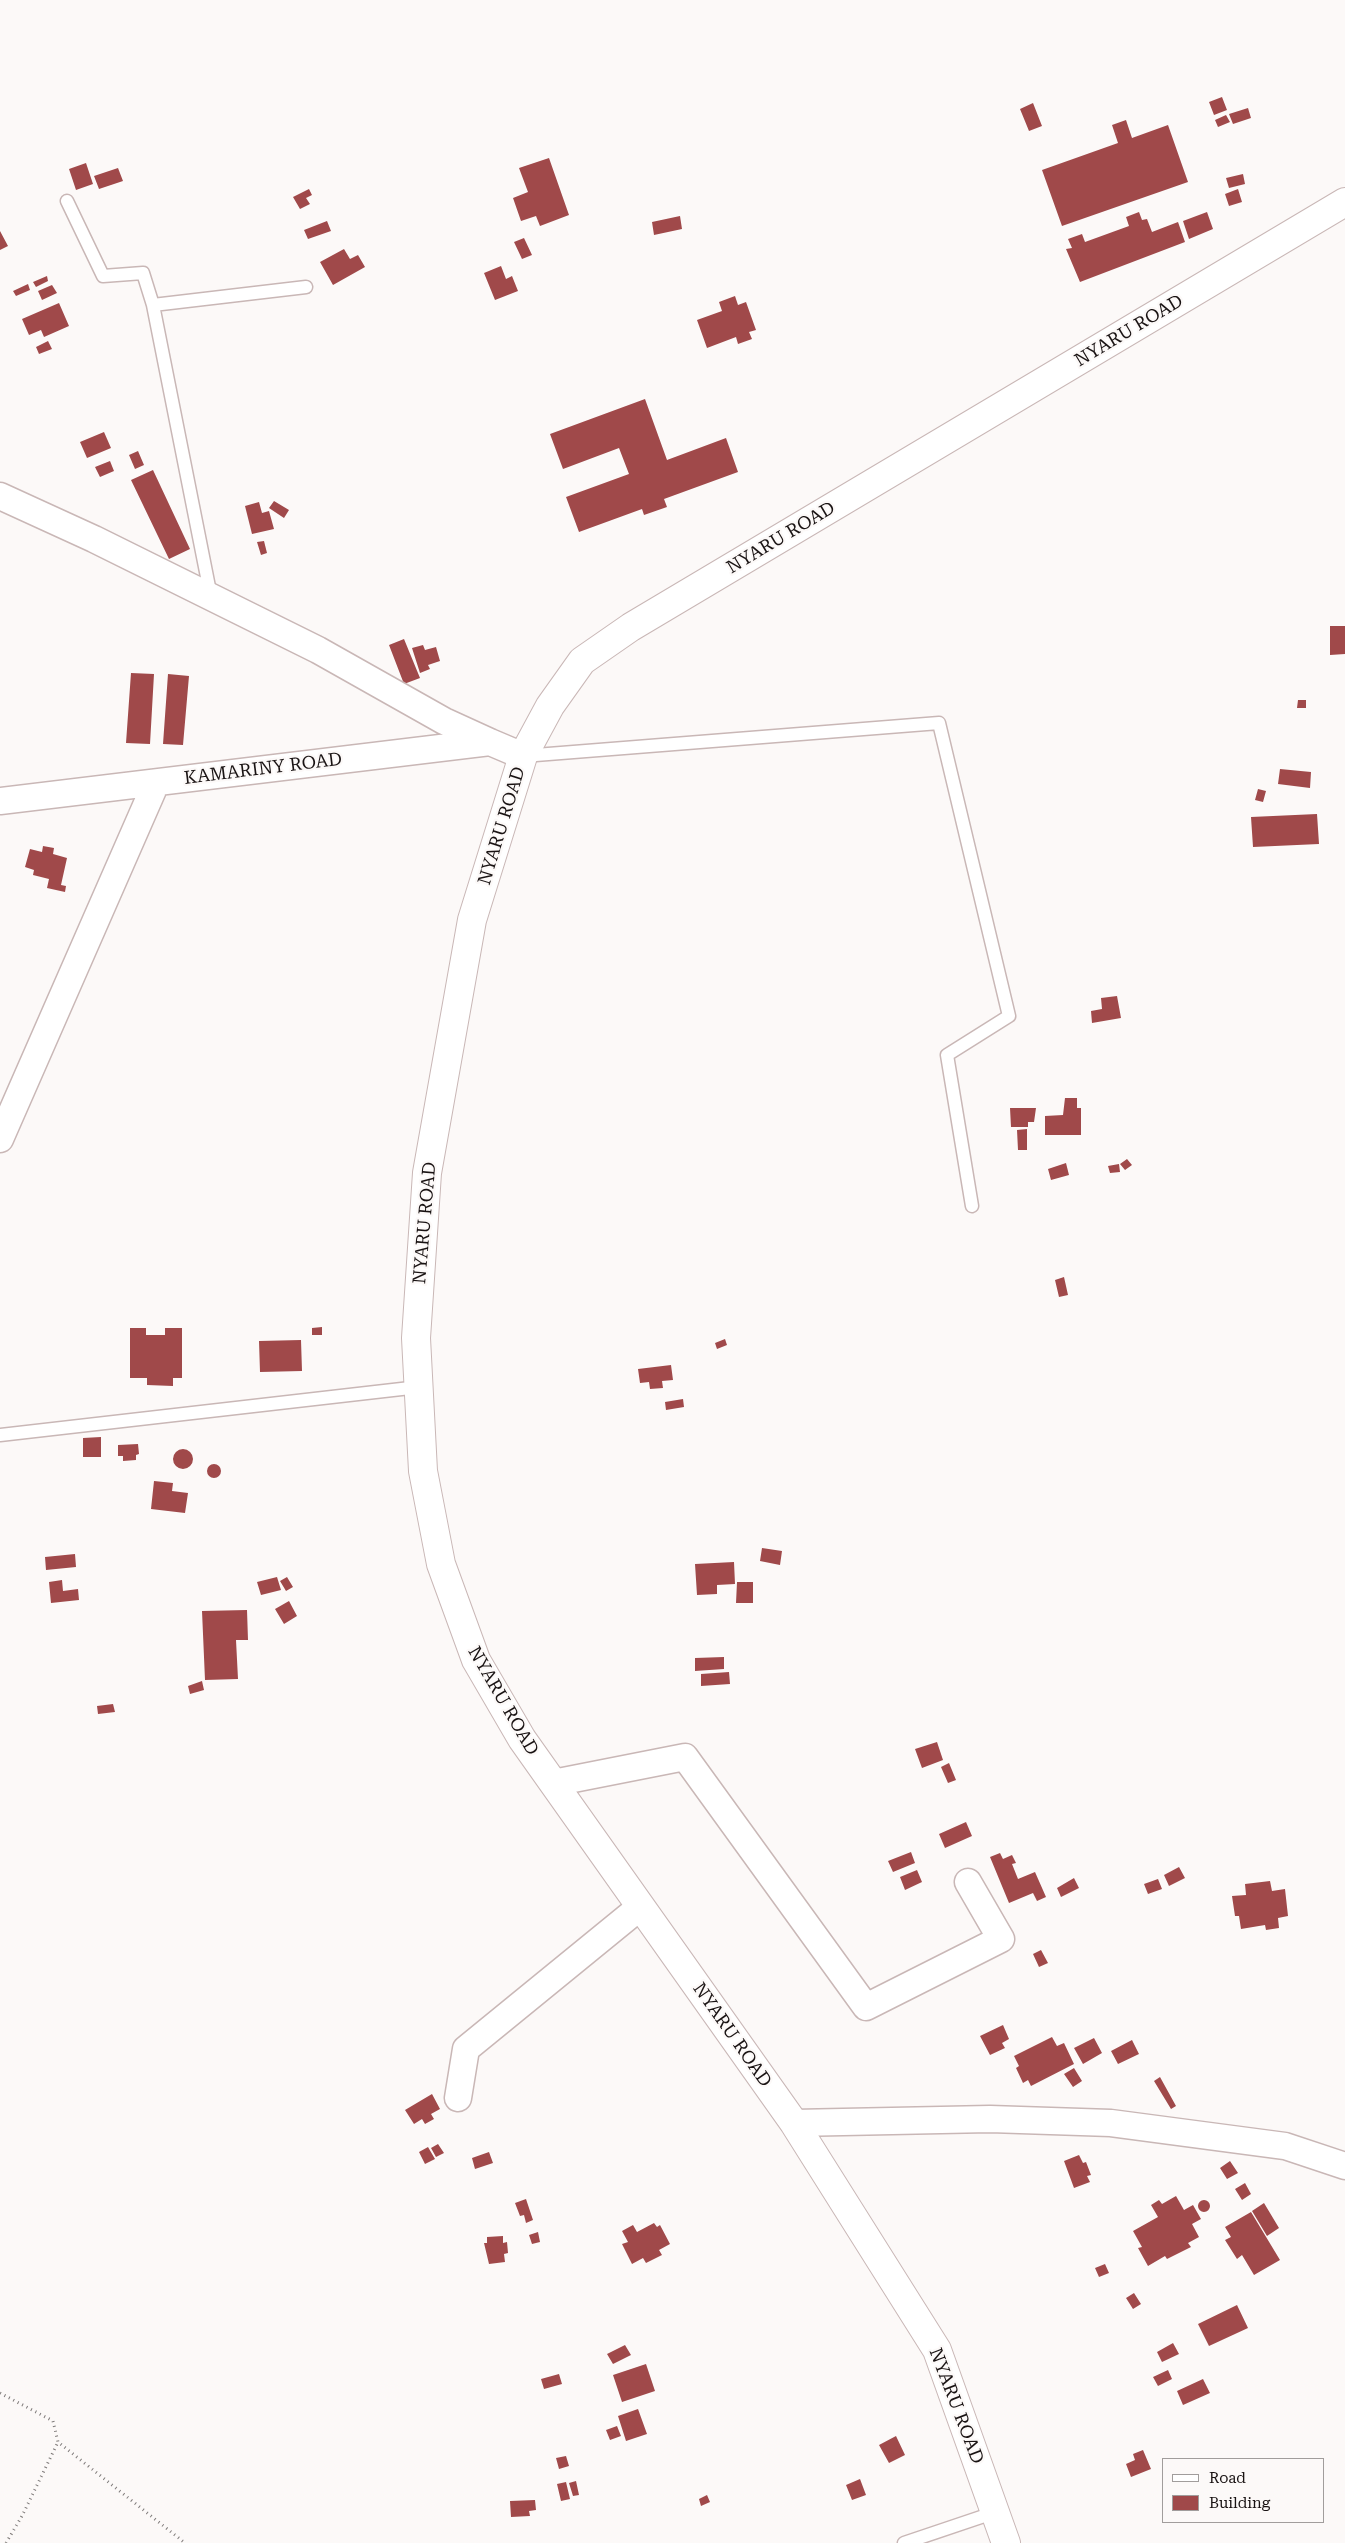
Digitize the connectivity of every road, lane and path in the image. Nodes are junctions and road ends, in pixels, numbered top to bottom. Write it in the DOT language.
graph roads {
  1 [pos="68,201"];
  2 [pos="1345,202"];
  3 [pos="306,286"];
  4 [pos="152,305"];
  5 [pos="0,496"];
  6 [pos="211,597"];
  7 [pos="490,742"];
  8 [pos="523,756"];
  9 [pos="156,783"];
  10 [pos="0,801"];
  11 [pos="0,1139"];
  12 [pos="972,1206"];
  13 [pos="419,1387"];
  14 [pos="0,1435"];
  15 [pos="553,1783"];
  16 [pos="968,1882"];
  17 [pos="640,1907"];
  18 [pos="458,2098"];
  19 [pos="794,2123"];
  20 [pos="1345,2166"];
  21 [pos="0,2393"];
  22 [pos="58,2442"];
  23 [pos="996,2512"];
  24 [pos="6,2543"];
  25 [pos="185,2543"];
  26 [pos="904,2543"];
  27 [pos="1006,2543"];
  1 -- 4 [label="lane"];
  2 -- 8 [label="main road, NYARU ROAD"];
  3 -- 4 [label="lane"];
  4 -- 6 [label="lane"];
  5 -- 6 [label="street"];
  6 -- 7 [label="street"];
  7 -- 8 [label="street, KAMARINY ROAD"];
  7 -- 9 [label="street, KAMARINY ROAD"];
  8 -- 12 [label="lane"];
  8 -- 13 [label="main road, NYARU ROAD"];
  9 -- 10 [label="street, KAMARINY ROAD"];
  9 -- 11 [label="street"];
  13 -- 14 [label="lane"];
  13 -- 15 [label="main road, NYARU ROAD"];
  15 -- 16 [label="street"];
  15 -- 17 [label="main road, NYARU ROAD"];
  17 -- 18 [label="street"];
  17 -- 19 [label="main road, NYARU ROAD"];
  19 -- 20 [label="street"];
  19 -- 23 [label="main road, NYARU ROAD"];
  21 -- 22 [label="path"];
  22 -- 24 [label="path"];
  22 -- 25 [label="path"];
  23 -- 26 [label="lane"];
  23 -- 27 [label="main road, NYARU ROAD"];
}
